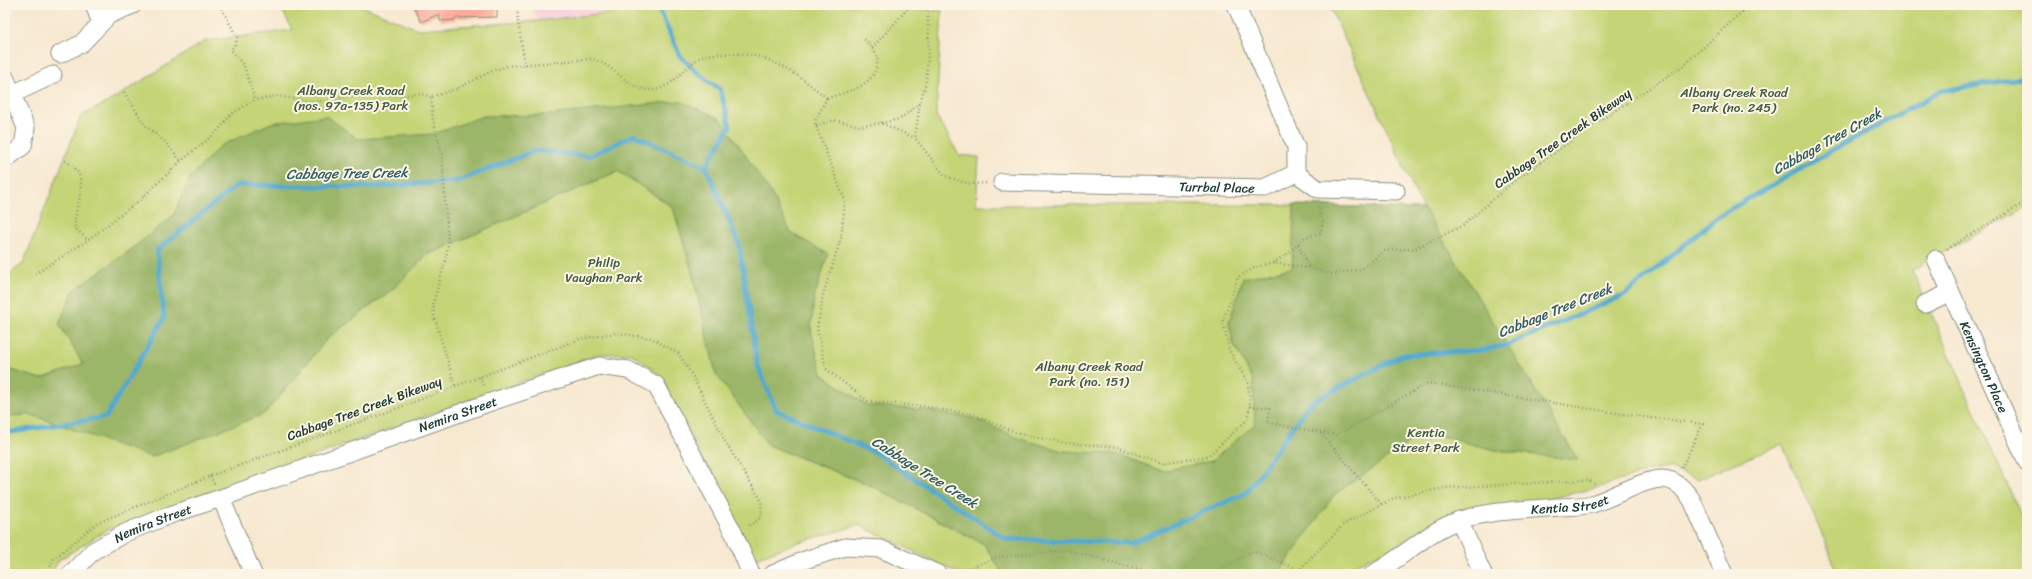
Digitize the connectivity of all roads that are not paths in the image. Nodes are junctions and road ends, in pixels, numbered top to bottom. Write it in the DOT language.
graph roads {
  1 [pos="94,5"];
  2 [pos="133,5"];
  3 [pos="1236,5"];
  4 [pos="101,23"];
  5 [pos="60,54"];
  6 [pos="53,75"];
  7 [pos="5,77"];
  8 [pos="13,94"];
  9 [pos="5,158"];
  10 [pos="1296,173"];
  11 [pos="1002,182"];
  12 [pos="1396,191"];
  13 [pos="1936,259"];
  14 [pos="1951,292"];
  15 [pos="1925,304"];
  16 [pos="2027,462"];
  17 [pos="221,498"];
  18 [pos="1459,520"];
  19 [pos="71,574"];
  20 [pos="253,574"];
  21 [pos="751,574"];
  22 [pos="773,574"];
  23 [pos="938,574"];
  24 [pos="1373,574"];
  25 [pos="1483,574"];
  26 [pos="1724,574"];
  1 -- 4 [label="street"];
  2 -- 4 [label="street"];
  3 -- 10 [label="street"];
  4 -- 5 [label="street"];
  6 -- 8 [label="street"];
  7 -- 8 [label="street"];
  8 -- 9 [label="street"];
  10 -- 11 [label="street, Turrbal Place"];
  10 -- 12 [label="street"];
  13 -- 14 [label="street, Kensington Place"];
  14 -- 15 [label="street"];
  14 -- 16 [label="street, Kensington Place"];
  17 -- 19 [label="street, Nemira Street"];
  17 -- 20 [label="street"];
  17 -- 21 [label="street, Nemira Street"];
  18 -- 24 [label="street, Kentia Street"];
  18 -- 25 [label="street"];
  18 -- 26 [label="street, Kentia Street"];
  22 -- 23 [label="street"];
}
